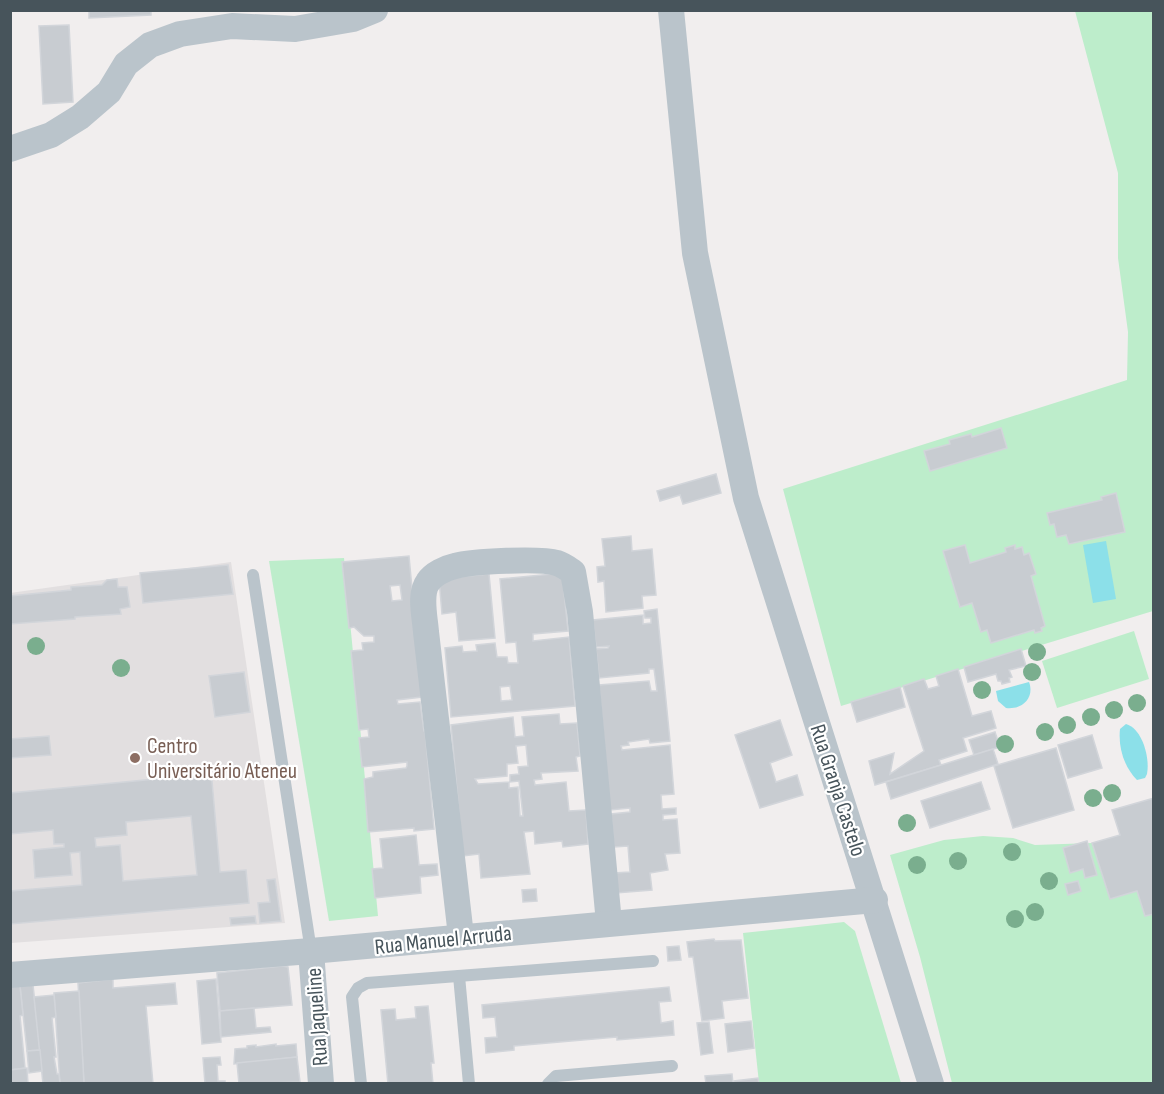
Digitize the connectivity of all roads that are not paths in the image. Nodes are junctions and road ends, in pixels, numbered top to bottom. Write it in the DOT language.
graph roads {
  1 [pos="375,10"];
  2 [pos="671,10"];
  3 [pos="10,149"];
  4 [pos="253,575"];
  5 [pos="875,900"];
  6 [pos="609,923"];
  7 [pos="461,936"];
  8 [pos="311,951"];
  9 [pos="653,961"];
  10 [pos="10,975"];
  11 [pos="459,976"];
  12 [pos="672,1066"];
  13 [pos="602,1077"];
  14 [pos="321,1083"];
  15 [pos="361,1083"];
  16 [pos="468,1083"];
  17 [pos="548,1083"];
  18 [pos="931,1083"];
  1 -- 3 [label="street"];
  2 -- 5 [label="street, Rua Granja Castelo"];
  4 -- 8 [label="lane"];
  5 -- 6 [label="street, Rua Manuel Arruda"];
  5 -- 18 [label="street, Rua Granja Castelo"];
  6 -- 7 [label="street, Rua Manuel Arruda"];
  6 -- 7 [label="street"];
  7 -- 8 [label="street, Rua Manuel Arruda"];
  8 -- 10 [label="street, Rua Manuel Arruda"];
  8 -- 14 [label="street, Rua Jaqueline"];
  9 -- 11 [label="lane"];
  11 -- 15 [label="lane"];
  11 -- 16 [label="lane"];
  12 -- 13 [label="lane"];
  13 -- 17 [label="lane"];
}
